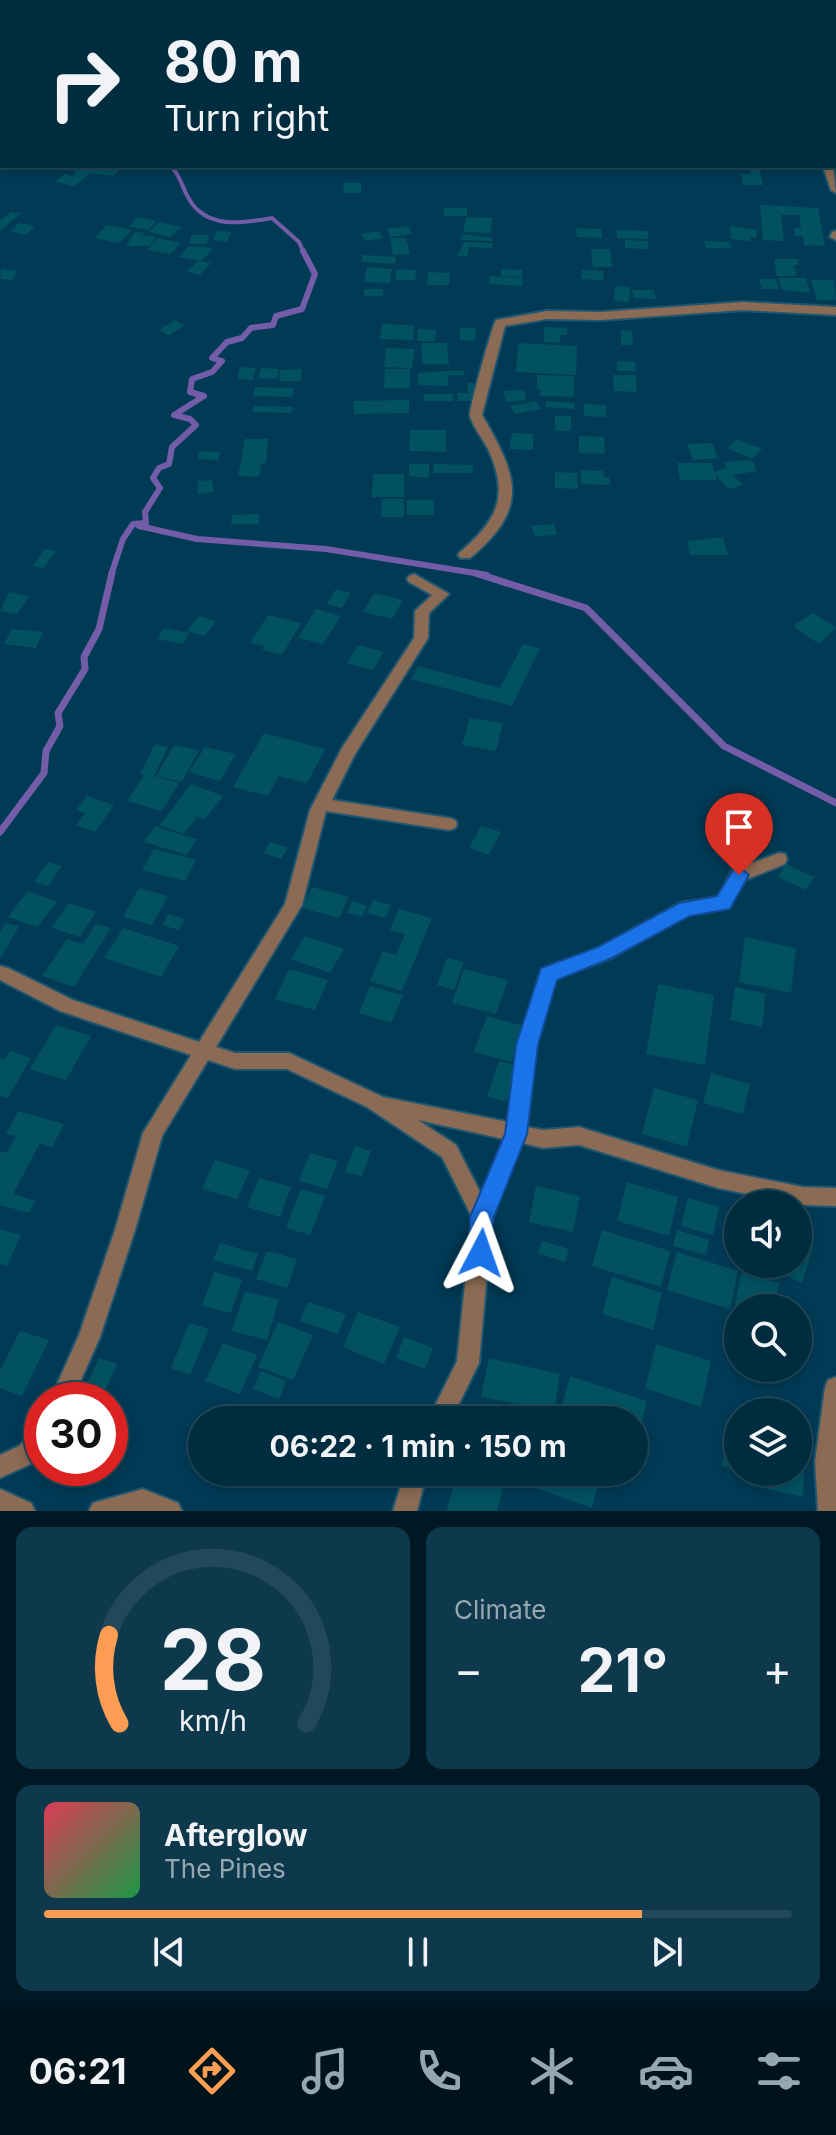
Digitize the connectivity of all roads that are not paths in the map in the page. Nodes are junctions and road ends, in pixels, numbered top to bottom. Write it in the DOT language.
graph roads {
  1 [pos="829,168"];
  2 [pos="836,190"];
  3 [pos="836,311"];
  4 [pos="465,555"];
  5 [pos="414,579"];
  6 [pos="321,804"];
  7 [pos="449,824"];
  8 [pos="779,859"];
  9 [pos="2,973"];
  10 [pos="203,1051"];
  11 [pos="374,1101"];
  12 [pos="516,1134"];
  13 [pos="836,1197"];
  14 [pos="482,1217"];
  15 [pos="69,1382"];
  16 [pos="836,1388"];
  17 [pos="446,1406"];
  18 [pos="24,1455"];
  19 [pos="0,1467"];
  20 [pos="412,1486"];
  21 [pos="0,1501"];
  22 [pos="23,1511"];
  23 [pos="101,1511"];
  24 [pos="170,1511"];
  25 [pos="405,1511"];
  26 [pos="830,1511"];
  1 -- 2 [label="street"];
  3 -- 4 [label="street"];
  5 -- 6 [label="street"];
  6 -- 7 [label="street"];
  6 -- 10 [label="street"];
  8 -- 12 [label="street"];
  9 -- 10 [label="street"];
  10 -- 11 [label="street"];
  10 -- 15 [label="street"];
  11 -- 12 [label="street"];
  11 -- 14 [label="street"];
  12 -- 13 [label="street"];
  12 -- 14 [label="street"];
  14 -- 17 [label="street"];
  16 -- 26 [label="street"];
  18 -- 19 [label="street"];
  20 -- 25 [label="street"];
  21 -- 22 [label="street"];
  23 -- 24 [label="street"];
}
